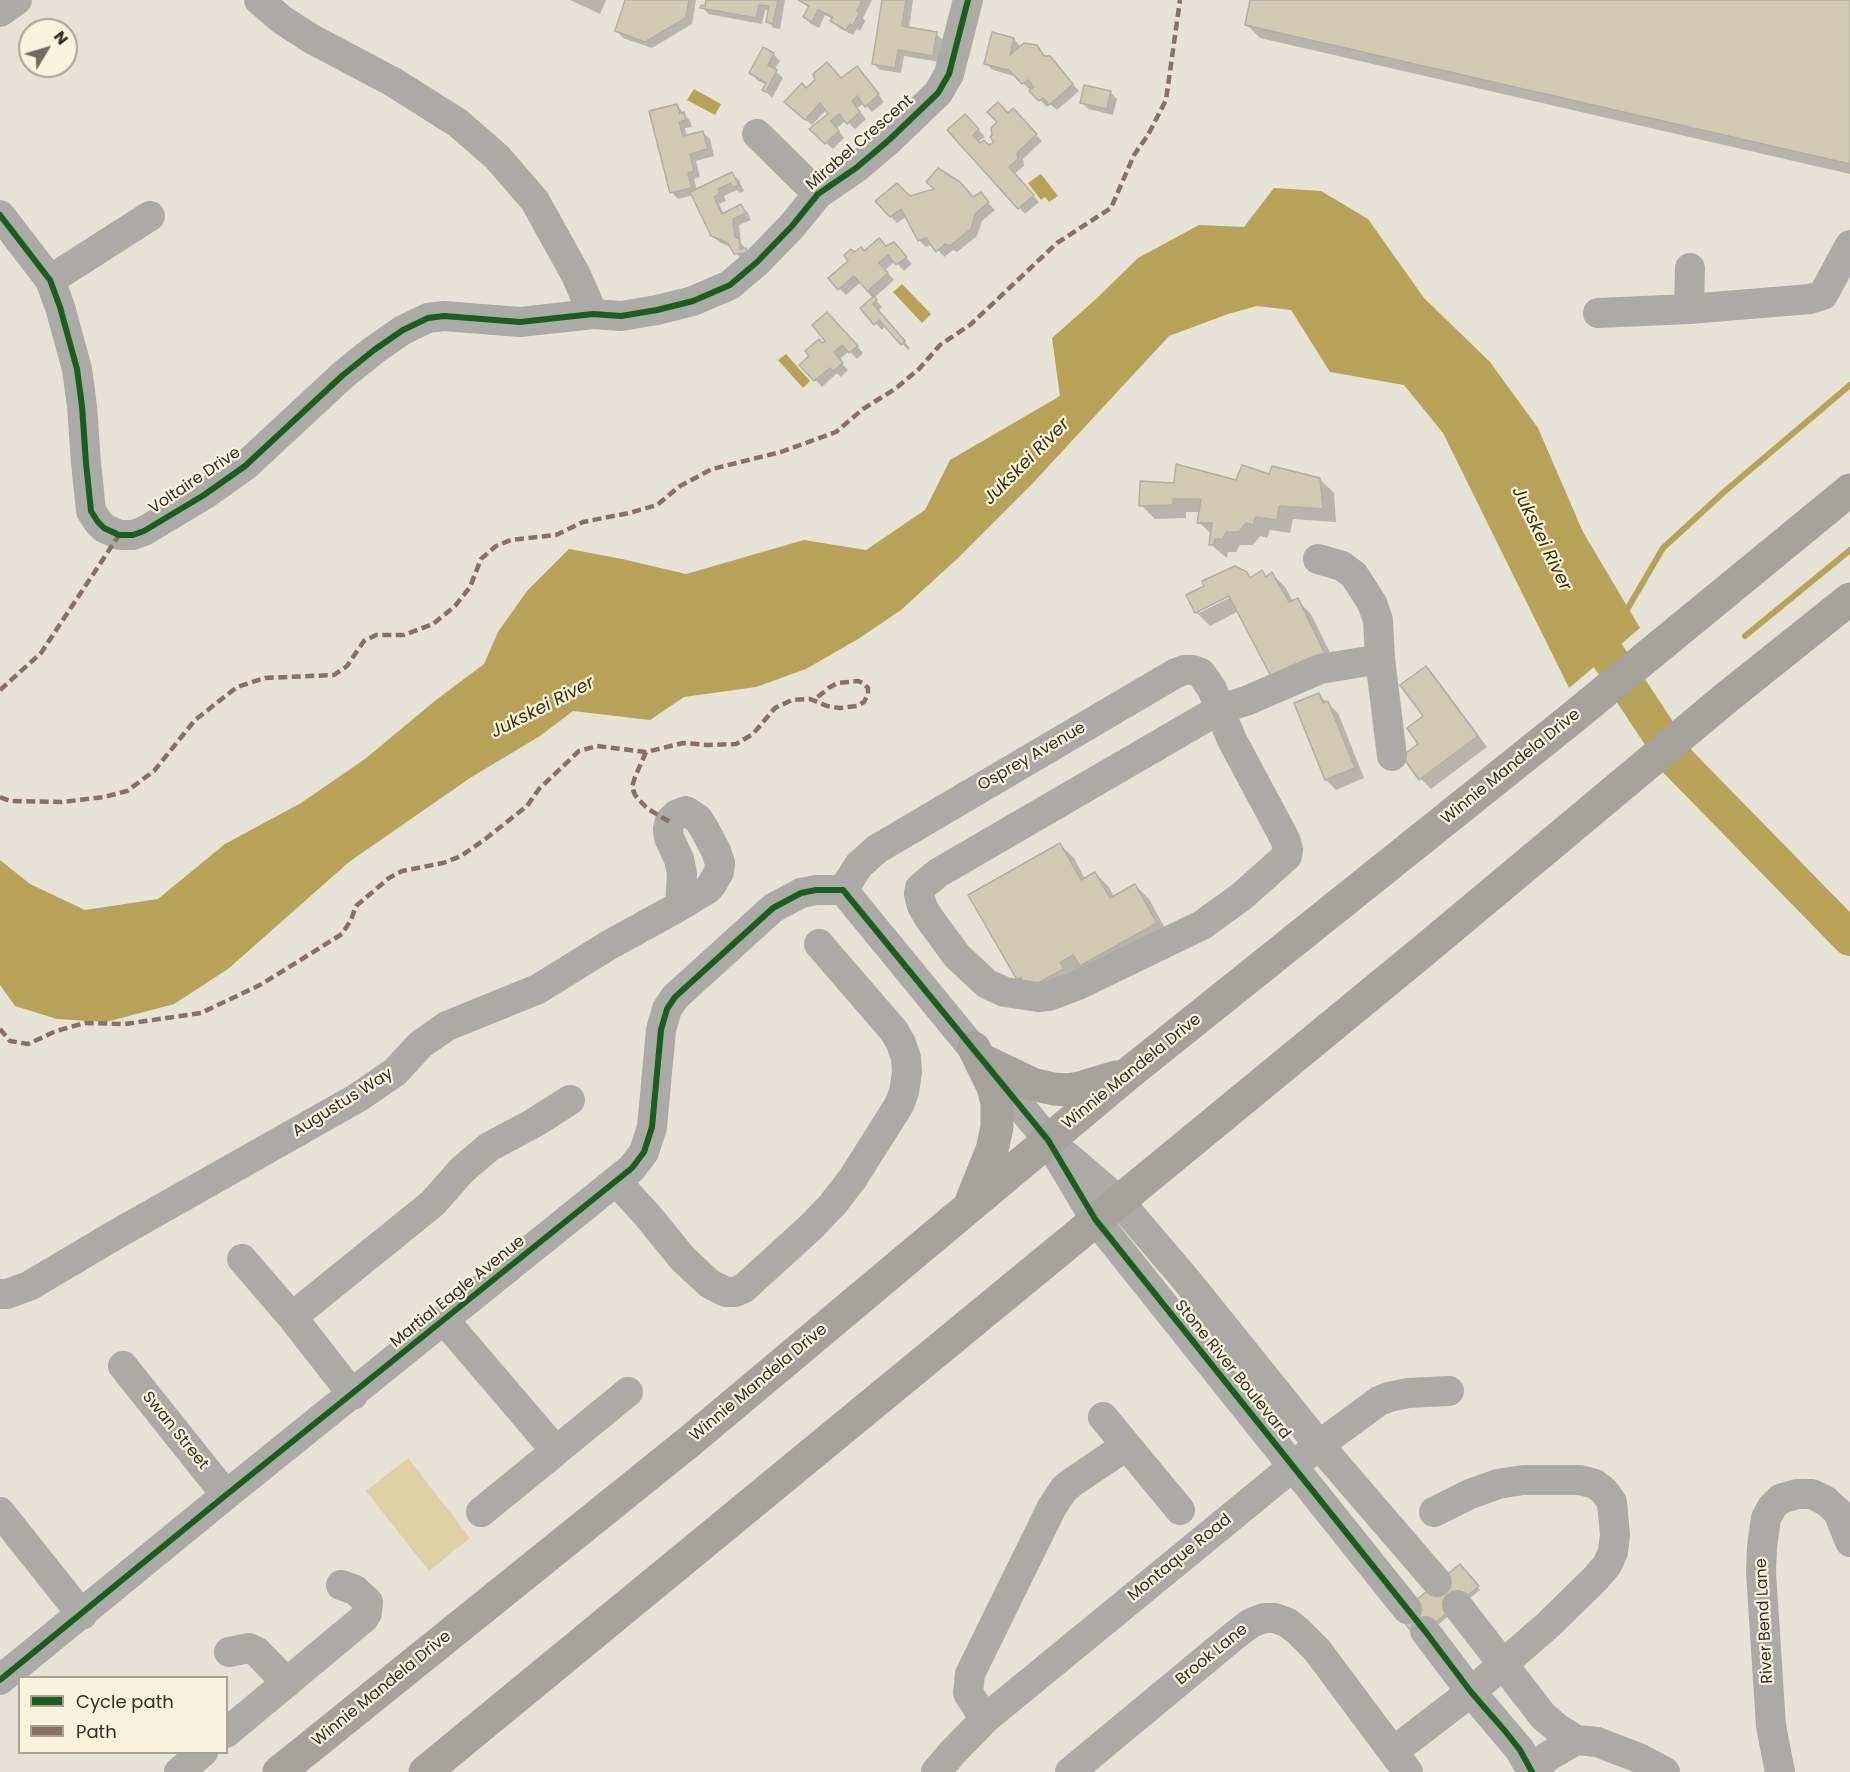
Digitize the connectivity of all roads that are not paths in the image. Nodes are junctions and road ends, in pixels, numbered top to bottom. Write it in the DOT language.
graph roads {
  1 [pos="17,0"];
  2 [pos="259,0"];
  3 [pos="968,0"];
  4 [pos="0,12"];
  5 [pos="758,134"];
  6 [pos="819,194"];
  7 [pos="0,215"];
  8 [pos="150,216"];
  9 [pos="1850,245"];
  10 [pos="1690,268"];
  11 [pos="50,280"];
  12 [pos="1689,309"];
  13 [pos="1598,313"];
  14 [pos="593,314"];
  15 [pos="1850,490"];
  16 [pos="1318,559"];
  17 [pos="1850,599"];
  18 [pos="1380,659"];
  19 [pos="1220,710"];
  20 [pos="1392,756"];
  21 [pos="843,890"];
  22 [pos="680,906"];
  23 [pos="819,944"];
  24 [pos="979,1055"];
  25 [pos="1130,1072"];
  26 [pos="570,1100"];
  27 [pos="1048,1140"];
  28 [pos="617,1182"];
  29 [pos="969,1207"];
  30 [pos="1106,1210"];
  31 [pos="242,1259"];
  32 [pos="0,1294"];
  33 [pos="292,1317"];
  34 [pos="445,1321"];
  35 [pos="123,1366"];
  36 [pos="1449,1391"];
  37 [pos="628,1392"];
  38 [pos="353,1395"];
  39 [pos="1103,1417"];
  40 [pos="1319,1445"];
  41 [pos="1126,1446"];
  42 [pos="556,1451"];
  43 [pos="1292,1467"];
  44 [pos="226,1496"];
  45 [pos="1180,1510"];
  46 [pos="0,1512"];
  47 [pos="481,1512"];
  48 [pos="1434,1512"];
  49 [pos="1850,1542"];
  50 [pos="1437,1582"];
  51 [pos="341,1585"];
  52 [pos="1457,1605"];
  53 [pos="82,1615"];
  54 [pos="229,1652"];
  55 [pos="1503,1664"];
  56 [pos="0,1680"];
  57 [pos="287,1683"];
  58 [pos="1471,1692"];
  59 [pos="985,1719"];
  60 [pos="228,1731"];
  61 [pos="1576,1740"];
  62 [pos="1401,1762"];
  63 [pos="279,1772"];
  64 [pos="425,1772"];
  65 [pos="936,1772"];
  66 [pos="1070,1772"];
  67 [pos="1533,1772"];
  68 [pos="1665,1772"];
  69 [pos="1780,1772"];
  1 -- 4 [label="street"];
  2 -- 14 [label="street"];
  3 -- 6 [label="street, Mirabel Crescent"];
  5 -- 6 [label="street"];
  6 -- 14 [label="street, Mirabel Crescent"];
  7 -- 11 [label="street, Voltaire Drive"];
  8 -- 11 [label="street"];
  9 -- 12 [label="street"];
  10 -- 12 [label="street"];
  11 -- 14 [label="street, Voltaire Drive"];
  12 -- 13 [label="street"];
  15 -- 25 [label="main road, Winnie Mandela Drive"];
  16 -- 18 [label="street"];
  17 -- 30 [label="main road"];
  18 -- 19 [label="street"];
  18 -- 20 [label="street"];
  19 -- 19 [label="street"];
  19 -- 21 [label="street, Osprey Avenue"];
  21 -- 24 [label="street, Stone River Boulevard"];
  21 -- 28 [label="street, Martial Eagle Avenue"];
  22 -- 22 [label="street, Augustus Way"];
  22 -- 32 [label="street, Augustus Way"];
  23 -- 28 [label="street"];
  24 -- 25 [label="main road"];
  24 -- 27 [label="street, Stone River Boulevard"];
  24 -- 29 [label="main road"];
  25 -- 27 [label="main road, Winnie Mandela Drive"];
  26 -- 33 [label="street"];
  27 -- 29 [label="main road, Winnie Mandela Drive"];
  27 -- 30 [label="street, Stone River Boulevard"];
  28 -- 34 [label="street, Martial Eagle Avenue"];
  29 -- 63 [label="main road, Winnie Mandela Drive"];
  30 -- 40 [label="street, Stone River Boulevard"];
  30 -- 43 [label="street, Stone River Boulevard"];
  30 -- 64 [label="main road"];
  31 -- 33 [label="street"];
  33 -- 38 [label="street"];
  34 -- 38 [label="street, Martial Eagle Avenue"];
  34 -- 42 [label="street"];
  35 -- 44 [label="street, Swan Street"];
  36 -- 40 [label="street, Montaque Road"];
  37 -- 42 [label="street"];
  38 -- 44 [label="street, Martial Eagle Avenue"];
  39 -- 41 [label="street"];
  40 -- 43 [label="street, Montaque Road"];
  40 -- 50 [label="street, Stone River Boulevard"];
  41 -- 45 [label="street"];
  41 -- 59 [label="street"];
  42 -- 47 [label="street"];
  43 -- 58 [label="street, Stone River Boulevard"];
  43 -- 59 [label="street, Montaque Road"];
  44 -- 53 [label="street, Martial Eagle Avenue"];
  46 -- 53 [label="street"];
  48 -- 55 [label="street, Brook Lane"];
  49 -- 69 [label="street, River Bend Lane"];
  51 -- 57 [label="street"];
  52 -- 55 [label="street"];
  53 -- 56 [label="street, Martial Eagle Avenue"];
  54 -- 57 [label="street"];
  55 -- 58 [label="street, Brook Lane"];
  55 -- 61 [label="street"];
  57 -- 60 [label="street"];
  58 -- 62 [label="street, Brook Lane"];
  58 -- 67 [label="street, Stone River Boulevard"];
  59 -- 65 [label="street, Montaque Road"];
  61 -- 67 [label="street"];
  61 -- 68 [label="street"];
  62 -- 66 [label="street, Brook Lane"];
}
